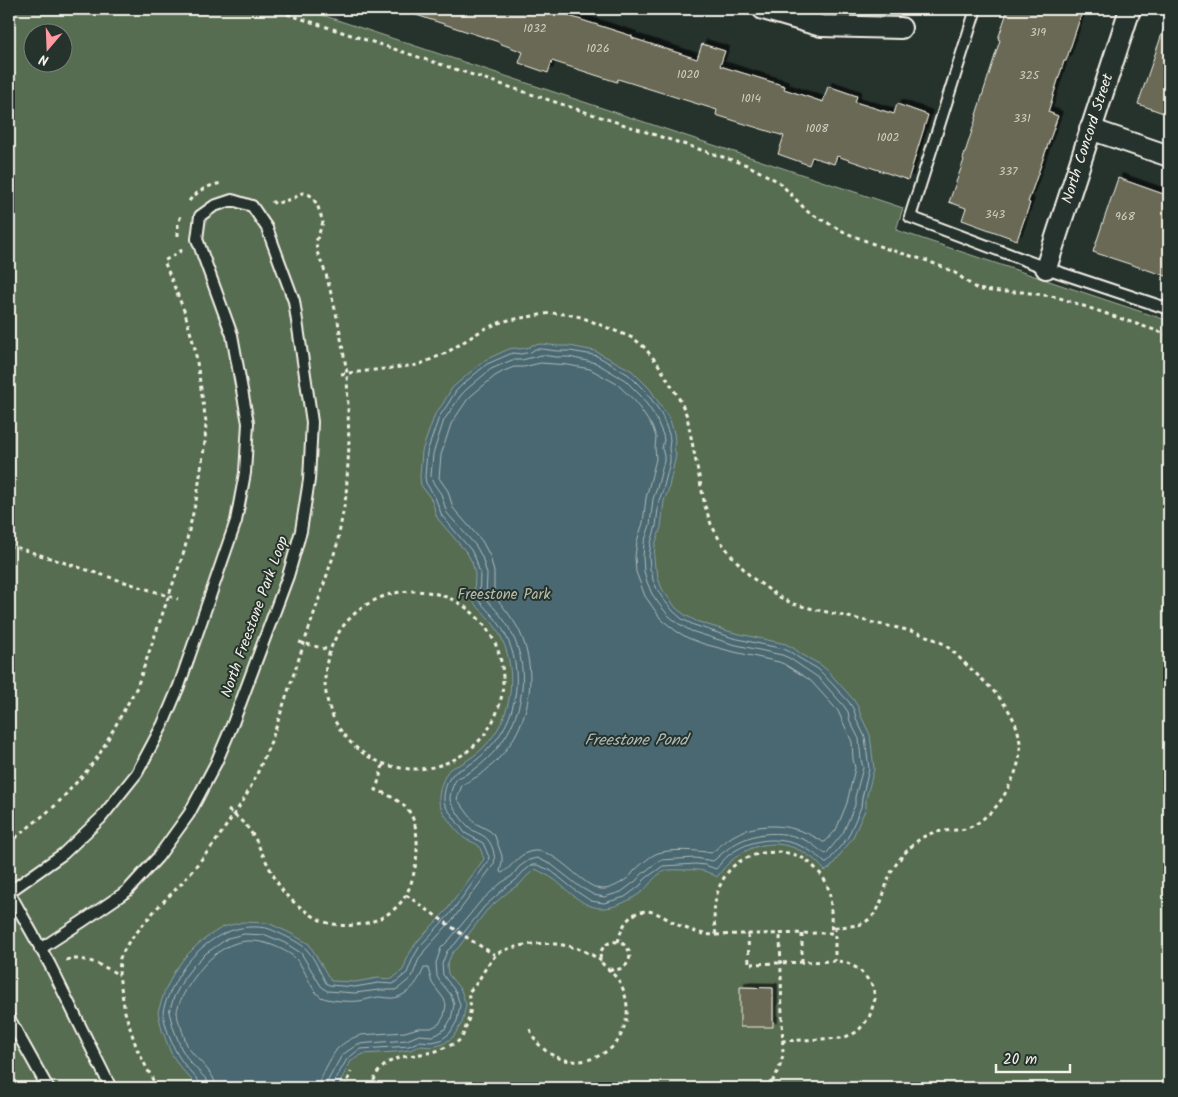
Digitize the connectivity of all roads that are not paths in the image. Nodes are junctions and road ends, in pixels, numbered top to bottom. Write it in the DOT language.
graph roads {
  1 [pos="763,9"];
  2 [pos="976,9"];
  3 [pos="1130,9"];
  4 [pos="901,28"];
  5 [pos="1090,129"];
  6 [pos="1169,156"];
  7 [pos="1046,268"];
  8 [pos="1169,308"];
  9 [pos="9,892"];
  10 [pos="40,949"];
  11 [pos="9,1018"];
  12 [pos="48,1088"];
  13 [pos="111,1088"];
  1 -- 4 [label="street"];
  2 -- 7 [label="lane"];
  3 -- 5 [label="street, North Concord Street"];
  5 -- 6 [label="street"];
  5 -- 7 [label="street, North Concord Street"];
  7 -- 8 [label="lane"];
  9 -- 10 [label="lane, North Freestone Park Loop"];
  9 -- 10 [label="lane, North Freestone Park Loop"];
  10 -- 13 [label="lane, North Freestone Park Loop"];
  11 -- 12 [label="lane"];
}
